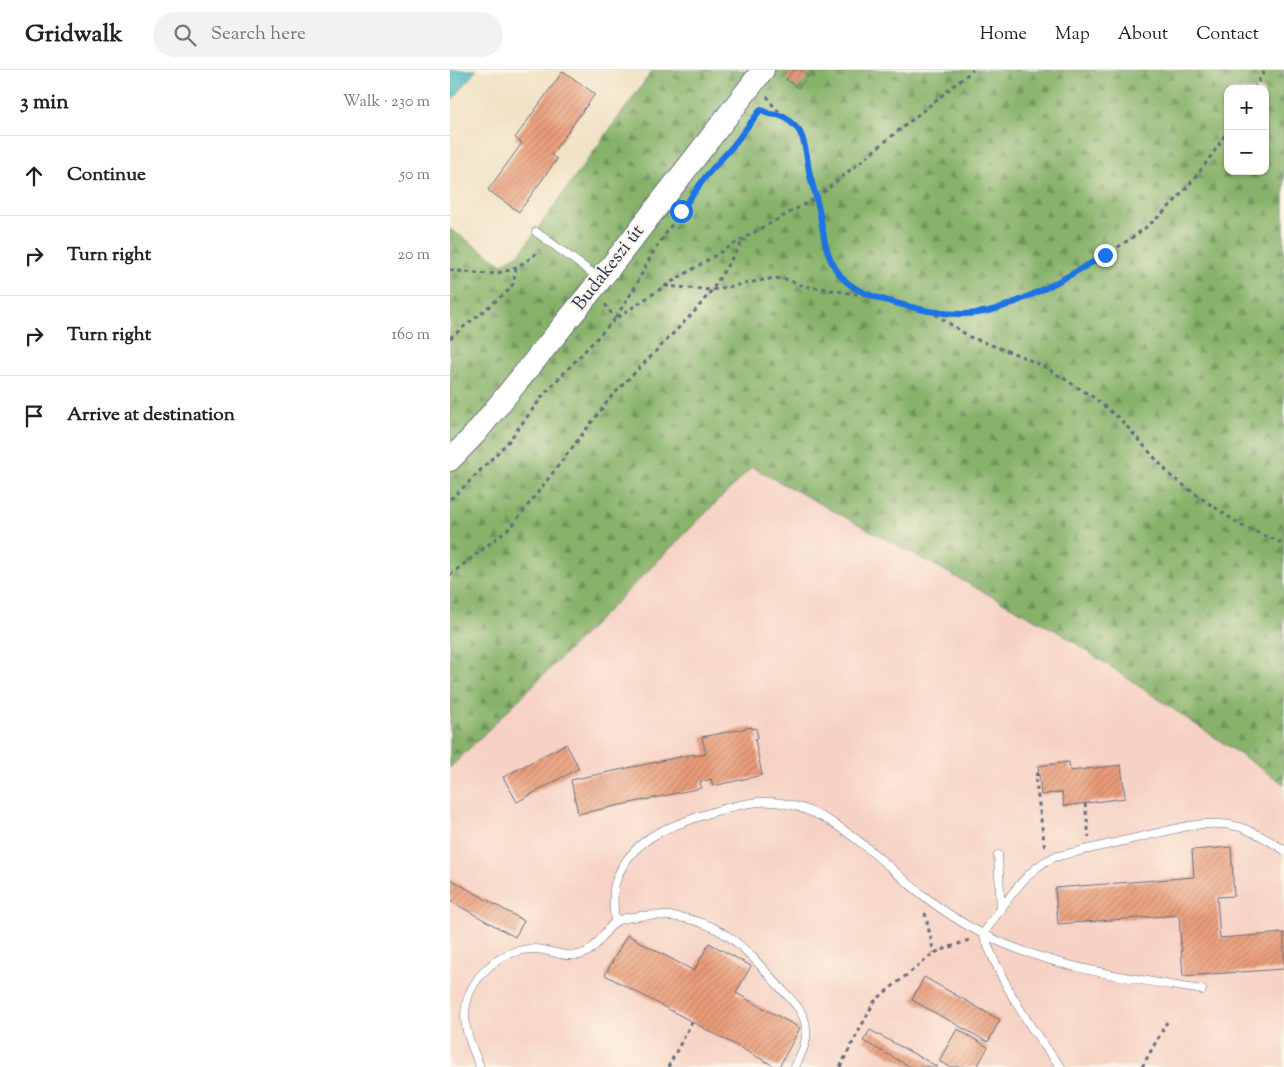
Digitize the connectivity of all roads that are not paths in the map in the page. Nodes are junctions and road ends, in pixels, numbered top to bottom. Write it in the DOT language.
graph roads {
  1 [pos="763,70"];
  2 [pos="536,232"];
  3 [pos="601,279"];
  4 [pos="450,460"];
  5 [pos="1284,850"];
  6 [pos="998,855"];
  7 [pos="1001,910"];
  8 [pos="615,921"];
  9 [pos="983,934"];
  10 [pos="1202,990"];
  11 [pos="480,1067"];
  12 [pos="794,1067"];
  13 [pos="1061,1067"];
  1 -- 3 [label="main road, Budakeszi út"];
  2 -- 3 [label="lane"];
  3 -- 4 [label="main road, Budakeszi út"];
  5 -- 7 [label="lane"];
  6 -- 7 [label="lane"];
  7 -- 9 [label="lane"];
  8 -- 9 [label="lane"];
  8 -- 11 [label="lane"];
  8 -- 12 [label="lane"];
  9 -- 10 [label="lane"];
  9 -- 13 [label="lane"];
}
